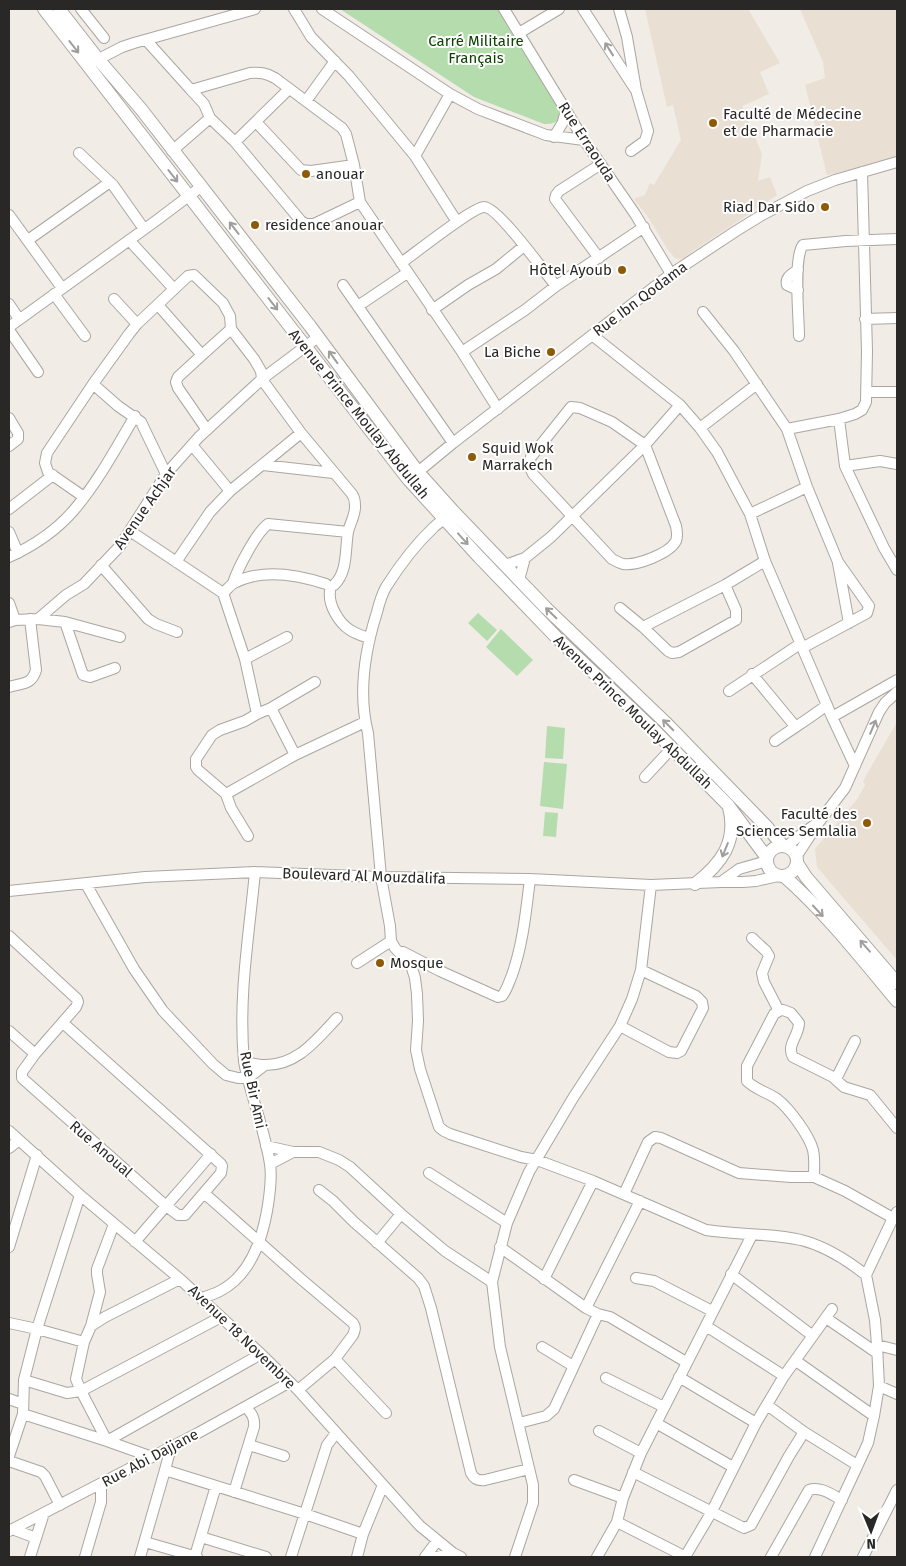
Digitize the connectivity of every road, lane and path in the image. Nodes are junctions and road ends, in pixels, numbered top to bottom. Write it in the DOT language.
graph roads {
  1 [pos="44,9"];
  2 [pos="59,9"];
  3 [pos="81,9"];
  4 [pos="255,9"];
  5 [pos="294,9"];
  6 [pos="322,9"];
  7 [pos="504,9"];
  8 [pos="559,9"];
  9 [pos="584,9"];
  10 [pos="619,9"];
  11 [pos="243,10"];
  12 [pos="519,33"];
  13 [pos="104,38"];
  14 [pos="146,40"];
  15 [pos="335,61"];
  16 [pos="93,62"];
  17 [pos="290,89"];
  18 [pos="191,90"];
  19 [pos="636,90"];
  20 [pos="450,94"];
  21 [pos="306,101"];
  22 [pos="566,110"];
  23 [pos="210,118"];
  24 [pos="256,122"];
  25 [pos="554,137"];
  26 [pos="584,140"];
  27 [pos="235,142"];
  28 [pos="172,151"];
  29 [pos="631,151"];
  30 [pos="79,153"];
  31 [pos="414,156"];
  32 [pos="897,162"];
  33 [pos="601,164"];
  34 [pos="354,165"];
  35 [pos="862,172"];
  36 [pos="110,182"];
  37 [pos="202,186"];
  38 [pos="189,196"];
  39 [pos="360,202"];
  40 [pos="9,215"];
  41 [pos="458,222"];
  42 [pos="644,227"];
  43 [pos="144,230"];
  44 [pos="897,239"];
  45 [pos="28,240"];
  46 [pos="129,240"];
  47 [pos="864,240"];
  48 [pos="524,246"];
  49 [pos="599,258"];
  50 [pos="400,263"];
  51 [pos="407,273"];
  52 [pos="671,274"];
  53 [pos="343,285"];
  54 [pos="556,286"];
  55 [pos="174,290"];
  56 [pos="58,291"];
  57 [pos="114,299"];
  58 [pos="9,304"];
  59 [pos="158,305"];
  60 [pos="358,306"];
  61 [pos="432,310"];
  62 [pos="703,312"];
  63 [pos="897,318"];
  64 [pos="19,319"];
  65 [pos="865,319"];
  66 [pos="137,324"];
  67 [pos="9,328"];
  68 [pos="231,329"];
  69 [pos="592,335"];
  70 [pos="84,336"];
  71 [pos="799,336"];
  72 [pos="318,337"];
  73 [pos="306,346"];
  74 [pos="462,352"];
  75 [pos="202,356"];
  76 [pos="38,372"];
  77 [pos="262,379"];
  78 [pos="92,384"];
  79 [pos="757,384"];
  80 [pos="897,392"];
  81 [pos="867,397"];
  82 [pos="680,405"];
  83 [pos="498,409"];
  84 [pos="135,416"];
  85 [pos="9,418"];
  86 [pos="839,420"];
  87 [pos="700,428"];
  88 [pos="787,429"];
  89 [pos="206,430"];
  90 [pos="301,433"];
  91 [pos="453,443"];
  92 [pos="192,445"];
  93 [pos="645,445"];
  94 [pos="9,446"];
  95 [pos="897,464"];
  96 [pos="263,465"];
  97 [pos="845,466"];
  98 [pos="333,473"];
  99 [pos="166,474"];
  100 [pos="53,475"];
  101 [pos="413,476"];
  102 [pos="807,486"];
  103 [pos="230,492"];
  104 [pos="84,497"];
  105 [pos="9,509"];
  106 [pos="750,514"];
  107 [pos="449,515"];
  108 [pos="572,517"];
  109 [pos="130,531"];
  110 [pos="9,532"];
  111 [pos="348,532"];
  112 [pos="13,555"];
  113 [pos="525,558"];
  114 [pos="765,561"];
  115 [pos="176,562"];
  116 [pos="838,562"];
  117 [pos="101,565"];
  118 [pos="504,565"];
  119 [pos="897,570"];
  120 [pos="519,580"];
  121 [pos="233,583"];
  122 [pos="724,584"];
  123 [pos="330,587"];
  124 [pos="223,594"];
  125 [pos="9,603"];
  126 [pos="620,608"];
  127 [pos="34,619"];
  128 [pos="12,621"];
  129 [pos="65,622"];
  130 [pos="849,622"];
  131 [pos="643,627"];
  132 [pos="177,632"];
  133 [pos="120,637"];
  134 [pos="287,637"];
  135 [pos="369,638"];
  136 [pos="801,646"];
  137 [pos="245,659"];
  138 [pos="116,668"];
  139 [pos="752,674"];
  140 [pos="897,680"];
  141 [pos="315,682"];
  142 [pos="9,687"];
  143 [pos="729,691"];
  144 [pos="897,692"];
  145 [pos="827,705"];
  146 [pos="270,708"];
  147 [pos="257,714"];
  148 [pos="832,717"];
  149 [pos="365,722"];
  150 [pos="796,726"];
  151 [pos="774,741"];
  152 [pos="672,748"];
  153 [pos="295,756"];
  154 [pos="855,766"];
  155 [pos="645,777"];
  156 [pos="226,794"];
  157 [pos="728,805"];
  158 [pos="819,822"];
  159 [pos="248,836"];
  160 [pos="785,846"];
  161 [pos="767,859"];
  162 [pos="797,860"];
  163 [pos="255,872"];
  164 [pos="781,876"];
  165 [pos="381,877"];
  166 [pos="530,879"];
  167 [pos="721,882"];
  168 [pos="86,884"];
  169 [pos="696,884"];
  170 [pos="651,885"];
  171 [pos="9,891"];
  172 [pos="9,936"];
  173 [pos="752,938"];
  174 [pos="393,944"];
  175 [pos="357,962"];
  176 [pos="641,970"];
  177 [pos="897,983"];
  178 [pos="897,1001"];
  179 [pos="779,1011"];
  180 [pos="337,1018"];
  181 [pos="63,1023"];
  182 [pos="620,1026"];
  183 [pos="9,1031"];
  184 [pos="855,1041"];
  185 [pos="35,1054"];
  186 [pos="244,1062"];
  187 [pos="265,1065"];
  188 [pos="248,1078"];
  189 [pos="836,1079"];
  190 [pos="897,1128"];
  191 [pos="9,1131"];
  192 [pos="19,1140"];
  193 [pos="266,1146"];
  194 [pos="9,1148"];
  195 [pos="293,1152"];
  196 [pos="211,1154"];
  197 [pos="37,1155"];
  198 [pos="537,1160"];
  199 [pos="270,1164"];
  200 [pos="429,1173"];
  201 [pos="814,1177"];
  202 [pos="593,1181"];
  203 [pos="319,1190"];
  204 [pos="204,1193"];
  205 [pos="80,1194"];
  206 [pos="624,1194"];
  207 [pos="640,1201"];
  208 [pos="165,1205"];
  209 [pos="401,1214"];
  210 [pos="895,1215"];
  211 [pos="507,1223"];
  212 [pos="114,1224"];
  213 [pos="752,1234"];
  214 [pos="260,1241"];
  215 [pos="135,1242"];
  216 [pos="377,1243"];
  217 [pos="9,1246"];
  218 [pos="500,1247"];
  219 [pos="731,1274"];
  220 [pos="866,1275"];
  221 [pos="636,1278"];
  222 [pos="180,1279"];
  223 [pos="544,1279"];
  224 [pos="492,1282"];
  225 [pos="206,1302"];
  226 [pos="586,1308"];
  227 [pos="832,1309"];
  228 [pos="712,1311"];
  229 [pos="598,1314"];
  230 [pos="221,1317"];
  231 [pos="826,1318"];
  232 [pos="9,1323"];
  233 [pos="91,1326"];
  234 [pos="706,1326"];
  235 [pos="37,1329"];
  236 [pos="814,1336"];
  237 [pos="84,1342"];
  238 [pos="542,1347"];
  239 [pos="877,1349"];
  240 [pos="897,1350"];
  241 [pos="261,1354"];
  242 [pos="335,1358"];
  243 [pos="796,1361"];
  244 [pos="686,1362"];
  245 [pos="573,1366"];
  246 [pos="784,1376"];
  247 [pos="679,1377"];
  248 [pos="606,1378"];
  249 [pos="24,1380"];
  250 [pos="294,1386"];
  251 [pos="879,1386"];
  252 [pos="80,1391"];
  253 [pos="897,1394"];
  254 [pos="9,1399"];
  255 [pos="767,1405"];
  256 [pos="246,1407"];
  257 [pos="664,1407"];
  258 [pos="23,1408"];
  259 [pos="386,1412"];
  260 [pos="874,1416"];
  261 [pos="519,1423"];
  262 [pos="656,1423"];
  263 [pos="756,1424"];
  264 [pos="599,1431"];
  265 [pos="804,1432"];
  266 [pos="336,1433"];
  267 [pos="107,1441"];
  268 [pos="249,1445"];
  269 [pos="171,1447"];
  270 [pos="641,1453"];
  271 [pos="9,1456"];
  272 [pos="284,1456"];
  273 [pos="152,1457"];
  274 [pos="9,1462"];
  275 [pos="857,1465"];
  276 [pos="733,1467"];
  277 [pos="529,1469"];
  278 [pos="165,1470"];
  279 [pos="633,1472"];
  280 [pos="574,1480"];
  281 [pos="101,1484"];
  282 [pos="383,1485"];
  283 [pos="216,1486"];
  284 [pos="897,1490"];
  285 [pos="234,1492"];
  286 [pos="623,1498"];
  287 [pos="842,1500"];
  288 [pos="60,1505"];
  289 [pos="44,1513"];
  290 [pos="711,1513"];
  291 [pos="305,1514"];
  292 [pos="617,1522"];
  293 [pos="10,1530"];
  294 [pos="363,1534"];
  295 [pos="201,1537"];
  296 [pos="36,1538"];
  297 [pos="437,1541"];
  298 [pos="145,1542"];
  299 [pos="239,1554"];
  300 [pos="457,1555"];
  301 [pos="30,1557"];
  302 [pos="85,1557"];
  303 [pos="140,1557"];
  304 [pos="196,1557"];
  305 [pos="266,1557"];
  306 [pos="291,1557"];
  307 [pos="357,1557"];
  308 [pos="425,1557"];
  309 [pos="436,1557"];
  310 [pos="515,1557"];
  311 [pos="597,1557"];
  312 [pos="686,1557"];
  313 [pos="772,1557"];
  314 [pos="815,1557"];
  315 [pos="863,1557"];
  1 -- 16 [label="main road, Avenue Prince Moulay Abdullah, one-way"];
  2 -- 16 [label="main road, Avenue Prince Moulay Abdullah"];
  3 -- 13 [label="street"];
  4 -- 11 [label="street"];
  5 -- 15 [label="street"];
  6 -- 20 [label="street"];
  7 -- 12 [label="street, Rue Erraouda"];
  8 -- 12 [label="street"];
  19 -- 9 [label="street, one-way"];
  10 -- 19 [label="street"];
  11 -- 14 [label="street"];
  12 -- 22 [label="street, Rue Erraouda"];
  14 -- 16 [label="street"];
  14 -- 18 [label="street"];
  15 -- 21 [label="street"];
  15 -- 31 [label="street"];
  16 -- 28 [label="main road, Avenue Prince Moulay Abdullah"];
  16 -- 38 [label="main road, Avenue Prince Moulay Abdullah, one-way"];
  17 -- 18 [label="street"];
  17 -- 21 [label="street"];
  17 -- 24 [label="street"];
  18 -- 23 [label="street"];
  19 -- 29 [label="street"];
  20 -- 25 [label="street"];
  20 -- 31 [label="street"];
  21 -- 34 [label="street"];
  22 -- 25 [label="street"];
  22 -- 26 [label="street, Rue Erraouda"];
  23 -- 27 [label="street"];
  23 -- 28 [label="street"];
  24 -- 27 [label="street"];
  24 -- 34 [label="street"];
  25 -- 26 [label="street"];
  26 -- 33 [label="street, Rue Erraouda"];
  27 -- 39 [label="street"];
  28 -- 37 [label="main road, Avenue Prince Moulay Abdullah"];
  30 -- 36 [label="street"];
  31 -- 41 [label="street"];
  32 -- 35 [label="street, Rue Ibn Qodama"];
  33 -- 42 [label="street, Rue Erraouda"];
  33 -- 49 [label="street"];
  34 -- 39 [label="street"];
  35 -- 47 [label="street"];
  35 -- 52 [label="street, Rue Ibn Qodama"];
  36 -- 43 [label="street"];
  36 -- 45 [label="street"];
  37 -- 38 [label="street"];
  72 -- 37 [label="main road, Avenue Prince Moulay Abdullah, one-way"];
  38 -- 43 [label="street"];
  38 -- 73 [label="main road, Avenue Prince Moulay Abdullah, one-way"];
  39 -- 50 [label="street"];
  40 -- 45 [label="street"];
  41 -- 48 [label="street"];
  41 -- 50 [label="street"];
  42 -- 49 [label="street"];
  42 -- 52 [label="street, Rue Erraouda"];
  43 -- 46 [label="street"];
  44 -- 47 [label="street"];
  45 -- 56 [label="street"];
  46 -- 55 [label="street"];
  46 -- 56 [label="street"];
  47 -- 65 [label="street"];
  47 -- 71 [label="street"];
  48 -- 54 [label="street"];
  48 -- 61 [label="street"];
  49 -- 54 [label="street"];
  50 -- 51 [label="street"];
  51 -- 60 [label="street"];
  51 -- 61 [label="street"];
  52 -- 69 [label="street, Rue Ibn Qodama"];
  53 -- 60 [label="street"];
  54 -- 74 [label="street"];
  55 -- 59 [label="street"];
  55 -- 68 [label="street"];
  56 -- 64 [label="street"];
  56 -- 70 [label="street"];
  57 -- 66 [label="street"];
  58 -- 64 [label="street"];
  59 -- 66 [label="street"];
  59 -- 75 [label="street"];
  60 -- 91 [label="street"];
  61 -- 74 [label="street"];
  62 -- 79 [label="street"];
  63 -- 65 [label="street"];
  64 -- 67 [label="street"];
  65 -- 81 [label="street"];
  66 -- 78 [label="street"];
  67 -- 76 [label="street"];
  68 -- 75 [label="street"];
  68 -- 77 [label="street"];
  69 -- 82 [label="street"];
  69 -- 83 [label="street, Rue Ibn Qodama"];
  72 -- 73 [label="street, Avenue Achjar"];
  101 -- 72 [label="main road, Avenue Prince Moulay Abdullah, one-way"];
  73 -- 77 [label="street, Avenue Achjar"];
  73 -- 101 [label="main road, Avenue Prince Moulay Abdullah"];
  74 -- 83 [label="street"];
  75 -- 89 [label="street"];
  77 -- 89 [label="street, Avenue Achjar"];
  77 -- 90 [label="street"];
  78 -- 84 [label="street"];
  78 -- 100 [label="street"];
  79 -- 87 [label="street"];
  79 -- 88 [label="street"];
  80 -- 81 [label="street"];
  81 -- 86 [label="street"];
  82 -- 87 [label="street"];
  82 -- 93 [label="street"];
  83 -- 91 [label="street, Rue Ibn Qodama"];
  84 -- 99 [label="street"];
  84 -- 104 [label="street"];
  85 -- 94 [label="street"];
  86 -- 88 [label="street"];
  86 -- 97 [label="street"];
  87 -- 106 [label="street"];
  88 -- 102 [label="street"];
  89 -- 92 [label="street, Avenue Achjar"];
  90 -- 96 [label="street"];
  90 -- 98 [label="street"];
  91 -- 101 [label="street, Rue Ibn Qodama"];
  92 -- 99 [label="street, Avenue Achjar"];
  92 -- 103 [label="street"];
  93 -- 108 [label="street"];
  93 -- 108 [label="street"];
  93 -- 108 [label="street"];
  95 -- 97 [label="street"];
  96 -- 98 [label="street"];
  96 -- 103 [label="street"];
  97 -- 119 [label="street"];
  98 -- 111 [label="street"];
  99 -- 109 [label="street, Avenue Achjar"];
  100 -- 104 [label="street"];
  100 -- 105 [label="street"];
  101 -- 107 [label="main road, Avenue Prince Moulay Abdullah"];
  102 -- 106 [label="street"];
  102 -- 116 [label="street"];
  103 -- 115 [label="street"];
  104 -- 112 [label="street"];
  106 -- 114 [label="street"];
  107 -- 118 [label="main road, Avenue Prince Moulay Abdullah"];
  107 -- 135 [label="street"];
  107 -- 152 [label="main road, Avenue Prince Moulay Abdullah, one-way"];
  108 -- 113 [label="street"];
  109 -- 115 [label="street"];
  109 -- 117 [label="street, Avenue Achjar"];
  110 -- 112 [label="street"];
  111 -- 121 [label="street"];
  111 -- 123 [label="street"];
  113 -- 118 [label="street"];
  113 -- 120 [label="street"];
  114 -- 122 [label="street"];
  114 -- 136 [label="street"];
  115 -- 124 [label="street"];
  116 -- 130 [label="street"];
  116 -- 130 [label="street"];
  117 -- 127 [label="street, Avenue Achjar"];
  117 -- 132 [label="street"];
  118 -- 120 [label="main road, Avenue Prince Moulay Abdullah"];
  160 -- 120 [label="main road, Avenue Prince Moulay Abdullah, one-way"];
  121 -- 123 [label="street"];
  121 -- 124 [label="street"];
  122 -- 131 [label="street"];
  122 -- 131 [label="street"];
  123 -- 135 [label="street"];
  124 -- 137 [label="street"];
  125 -- 128 [label="street"];
  126 -- 131 [label="street"];
  127 -- 128 [label="street"];
  127 -- 129 [label="street"];
  127 -- 142 [label="street"];
  129 -- 133 [label="street"];
  129 -- 138 [label="street"];
  130 -- 136 [label="street"];
  134 -- 137 [label="street"];
  135 -- 149 [label="street"];
  136 -- 139 [label="street"];
  136 -- 145 [label="street"];
  137 -- 147 [label="street"];
  139 -- 143 [label="street"];
  139 -- 150 [label="street"];
  140 -- 148 [label="street"];
  141 -- 146 [label="street"];
  154 -- 144 [label="street, one-way"];
  145 -- 148 [label="street"];
  145 -- 150 [label="street"];
  146 -- 147 [label="street"];
  146 -- 153 [label="street"];
  147 -- 156 [label="street"];
  148 -- 154 [label="street"];
  149 -- 153 [label="street"];
  149 -- 165 [label="street"];
  150 -- 151 [label="street"];
  152 -- 155 [label="street"];
  152 -- 157 [label="main road, Avenue Prince Moulay Abdullah"];
  153 -- 156 [label="street"];
  154 -- 158 [label="street"];
  156 -- 159 [label="street"];
  157 -- 161 [label="main road, Avenue Prince Moulay Abdullah"];
  157 -- 169 [label="main road, one-way"];
  158 -- 160 [label="street"];
  158 -- 162 [label="street"];
  160 -- 161 [label="main road"];
  160 -- 162 [label="main road"];
  161 -- 164 [label="main road"];
  161 -- 167 [label="street, Boulevard Al Mouzdalifa"];
  162 -- 164 [label="main road"];
  177 -- 162 [label="main road, one-way"];
  163 -- 165 [label="street, Boulevard Al Mouzdalifa"];
  163 -- 168 [label="street, Boulevard Al Mouzdalifa"];
  163 -- 186 [label="street, Rue Bir Ami"];
  164 -- 167 [label="street, Boulevard Al Mouzdalifa"];
  164 -- 178 [label="main road, one-way"];
  165 -- 166 [label="street, Boulevard Al Mouzdalifa"];
  165 -- 174 [label="street"];
  166 -- 170 [label="street, Boulevard Al Mouzdalifa"];
  166 -- 174 [label="street"];
  167 -- 169 [label="street, Boulevard Al Mouzdalifa"];
  168 -- 171 [label="street, Boulevard Al Mouzdalifa"];
  168 -- 188 [label="street"];
  169 -- 170 [label="street, Boulevard Al Mouzdalifa"];
  170 -- 176 [label="street"];
  172 -- 181 [label="street"];
  173 -- 179 [label="street"];
  174 -- 175 [label="street"];
  174 -- 198 [label="street"];
  176 -- 182 [label="street"];
  176 -- 182 [label="street"];
  179 -- 189 [label="street"];
  179 -- 201 [label="street"];
  180 -- 187 [label="street"];
  181 -- 185 [label="street"];
  181 -- 196 [label="street"];
  182 -- 198 [label="street"];
  183 -- 185 [label="street"];
  184 -- 189 [label="street"];
  185 -- 208 [label="street, Rue Anoual"];
  186 -- 187 [label="street"];
  186 -- 188 [label="street, Rue Bir Ami"];
  187 -- 188 [label="street"];
  188 -- 193 [label="street, Rue Bir Ami"];
  189 -- 190 [label="street"];
  191 -- 192 [label="street, Avenue 18 Novembre"];
  192 -- 194 [label="street"];
  192 -- 197 [label="street, Avenue 18 Novembre"];
  193 -- 195 [label="street"];
  193 -- 199 [label="street, Rue Bir Ami"];
  195 -- 199 [label="street"];
  195 -- 209 [label="street"];
  196 -- 204 [label="street"];
  196 -- 208 [label="street"];
  197 -- 205 [label="street, Avenue 18 Novembre"];
  197 -- 217 [label="street"];
  198 -- 202 [label="street"];
  198 -- 211 [label="street"];
  199 -- 214 [label="street, Rue Bir Ami"];
  200 -- 211 [label="street"];
  201 -- 206 [label="street"];
  201 -- 210 [label="street"];
  202 -- 206 [label="street"];
  202 -- 223 [label="street"];
  203 -- 216 [label="street"];
  204 -- 208 [label="street, Rue Anoual"];
  204 -- 214 [label="street"];
  205 -- 212 [label="street, Avenue 18 Novembre"];
  205 -- 235 [label="street"];
  206 -- 207 [label="street"];
  207 -- 213 [label="street"];
  207 -- 226 [label="street"];
  208 -- 215 [label="street"];
  209 -- 216 [label="street"];
  209 -- 224 [label="street"];
  210 -- 220 [label="street"];
  211 -- 218 [label="street"];
  212 -- 215 [label="street, Avenue 18 Novembre"];
  212 -- 233 [label="street"];
  213 -- 219 [label="street"];
  213 -- 220 [label="street"];
  214 -- 225 [label="street, Rue Bir Ami"];
  214 -- 242 [label="street, Rue Abi Dajjane"];
  215 -- 222 [label="street, Avenue 18 Novembre"];
  216 -- 277 [label="street"];
  218 -- 223 [label="street"];
  218 -- 224 [label="street"];
  219 -- 228 [label="street"];
  219 -- 236 [label="street"];
  220 -- 239 [label="street"];
  221 -- 228 [label="street"];
  222 -- 225 [label="street, Avenue 18 Novembre"];
  222 -- 233 [label="street"];
  223 -- 226 [label="street"];
  224 -- 261 [label="street"];
  225 -- 230 [label="street, Avenue 18 Novembre"];
  226 -- 229 [label="street"];
  227 -- 231 [label="street"];
  228 -- 234 [label="street"];
  229 -- 244 [label="street"];
  229 -- 245 [label="street"];
  230 -- 241 [label="street, Avenue 18 Novembre"];
  230 -- 252 [label="street"];
  231 -- 236 [label="street"];
  231 -- 239 [label="street"];
  232 -- 235 [label="street"];
  233 -- 237 [label="street"];
  234 -- 244 [label="street"];
  234 -- 246 [label="street"];
  235 -- 237 [label="street"];
  235 -- 249 [label="street"];
  236 -- 243 [label="street"];
  237 -- 252 [label="street"];
  238 -- 245 [label="street"];
  239 -- 240 [label="street"];
  239 -- 251 [label="street"];
  241 -- 250 [label="street, Avenue 18 Novembre"];
  241 -- 267 [label="street"];
  242 -- 250 [label="street, Rue Abi Dajjane"];
  242 -- 259 [label="street"];
  243 -- 246 [label="street"];
  243 -- 260 [label="street"];
  244 -- 247 [label="street"];
  245 -- 261 [label="street"];
  246 -- 255 [label="street"];
  247 -- 257 [label="street"];
  247 -- 263 [label="street"];
  248 -- 257 [label="street"];
  249 -- 252 [label="street"];
  249 -- 258 [label="street"];
  250 -- 256 [label="street, Rue Abi Dajjane"];
  250 -- 266 [label="street, Avenue 18 Novembre"];
  251 -- 253 [label="street"];
  251 -- 260 [label="street"];
  252 -- 267 [label="street"];
  254 -- 258 [label="street"];
  255 -- 263 [label="street"];
  255 -- 265 [label="street"];
  256 -- 268 [label="street"];
  256 -- 269 [label="street, Rue Abi Dajjane"];
  257 -- 262 [label="street"];
  258 -- 267 [label="street"];
  258 -- 271 [label="street"];
  260 -- 275 [label="street"];
  261 -- 277 [label="street"];
  262 -- 270 [label="street"];
  262 -- 276 [label="street"];
  263 -- 276 [label="street"];
  264 -- 270 [label="street"];
  265 -- 275 [label="street"];
  265 -- 290 [label="street"];
  266 -- 282 [label="street, Avenue 18 Novembre"];
  266 -- 291 [label="street"];
  267 -- 273 [label="street"];
  268 -- 272 [label="street"];
  268 -- 285 [label="street"];
  269 -- 273 [label="street, Rue Abi Dajjane"];
  269 -- 278 [label="street"];
  270 -- 279 [label="street"];
  273 -- 281 [label="street, Rue Abi Dajjane"];
  274 -- 288 [label="street"];
  275 -- 287 [label="street"];
  276 -- 290 [label="street"];
  277 -- 310 [label="street"];
  278 -- 283 [label="street"];
  278 -- 298 [label="street"];
  279 -- 286 [label="street"];
  279 -- 290 [label="street"];
  280 -- 286 [label="street"];
  281 -- 288 [label="street, Rue Abi Dajjane"];
  281 -- 302 [label="street"];
  282 -- 294 [label="street"];
  282 -- 297 [label="street, Avenue 18 Novembre"];
  283 -- 285 [label="street"];
  283 -- 295 [label="street"];
  284 -- 315 [label="street"];
  285 -- 291 [label="street"];
  286 -- 292 [label="street"];
  287 -- 313 [label="street"];
  287 -- 314 [label="street"];
  288 -- 289 [label="street, Rue Abi Dajjane"];
  289 -- 293 [label="street, Rue Abi Dajjane"];
  289 -- 296 [label="street"];
  290 -- 312 [label="street"];
  291 -- 294 [label="street"];
  291 -- 306 [label="street"];
  292 -- 311 [label="street"];
  292 -- 312 [label="street"];
  293 -- 296 [label="street"];
  294 -- 307 [label="street"];
  295 -- 299 [label="street"];
  295 -- 304 [label="street"];
  296 -- 301 [label="street"];
  297 -- 300 [label="street, Avenue 18 Novembre"];
  297 -- 308 [label="street"];
  298 -- 303 [label="street"];
  298 -- 304 [label="street"];
  299 -- 305 [label="street"];
  300 -- 309 [label="street"];
}
